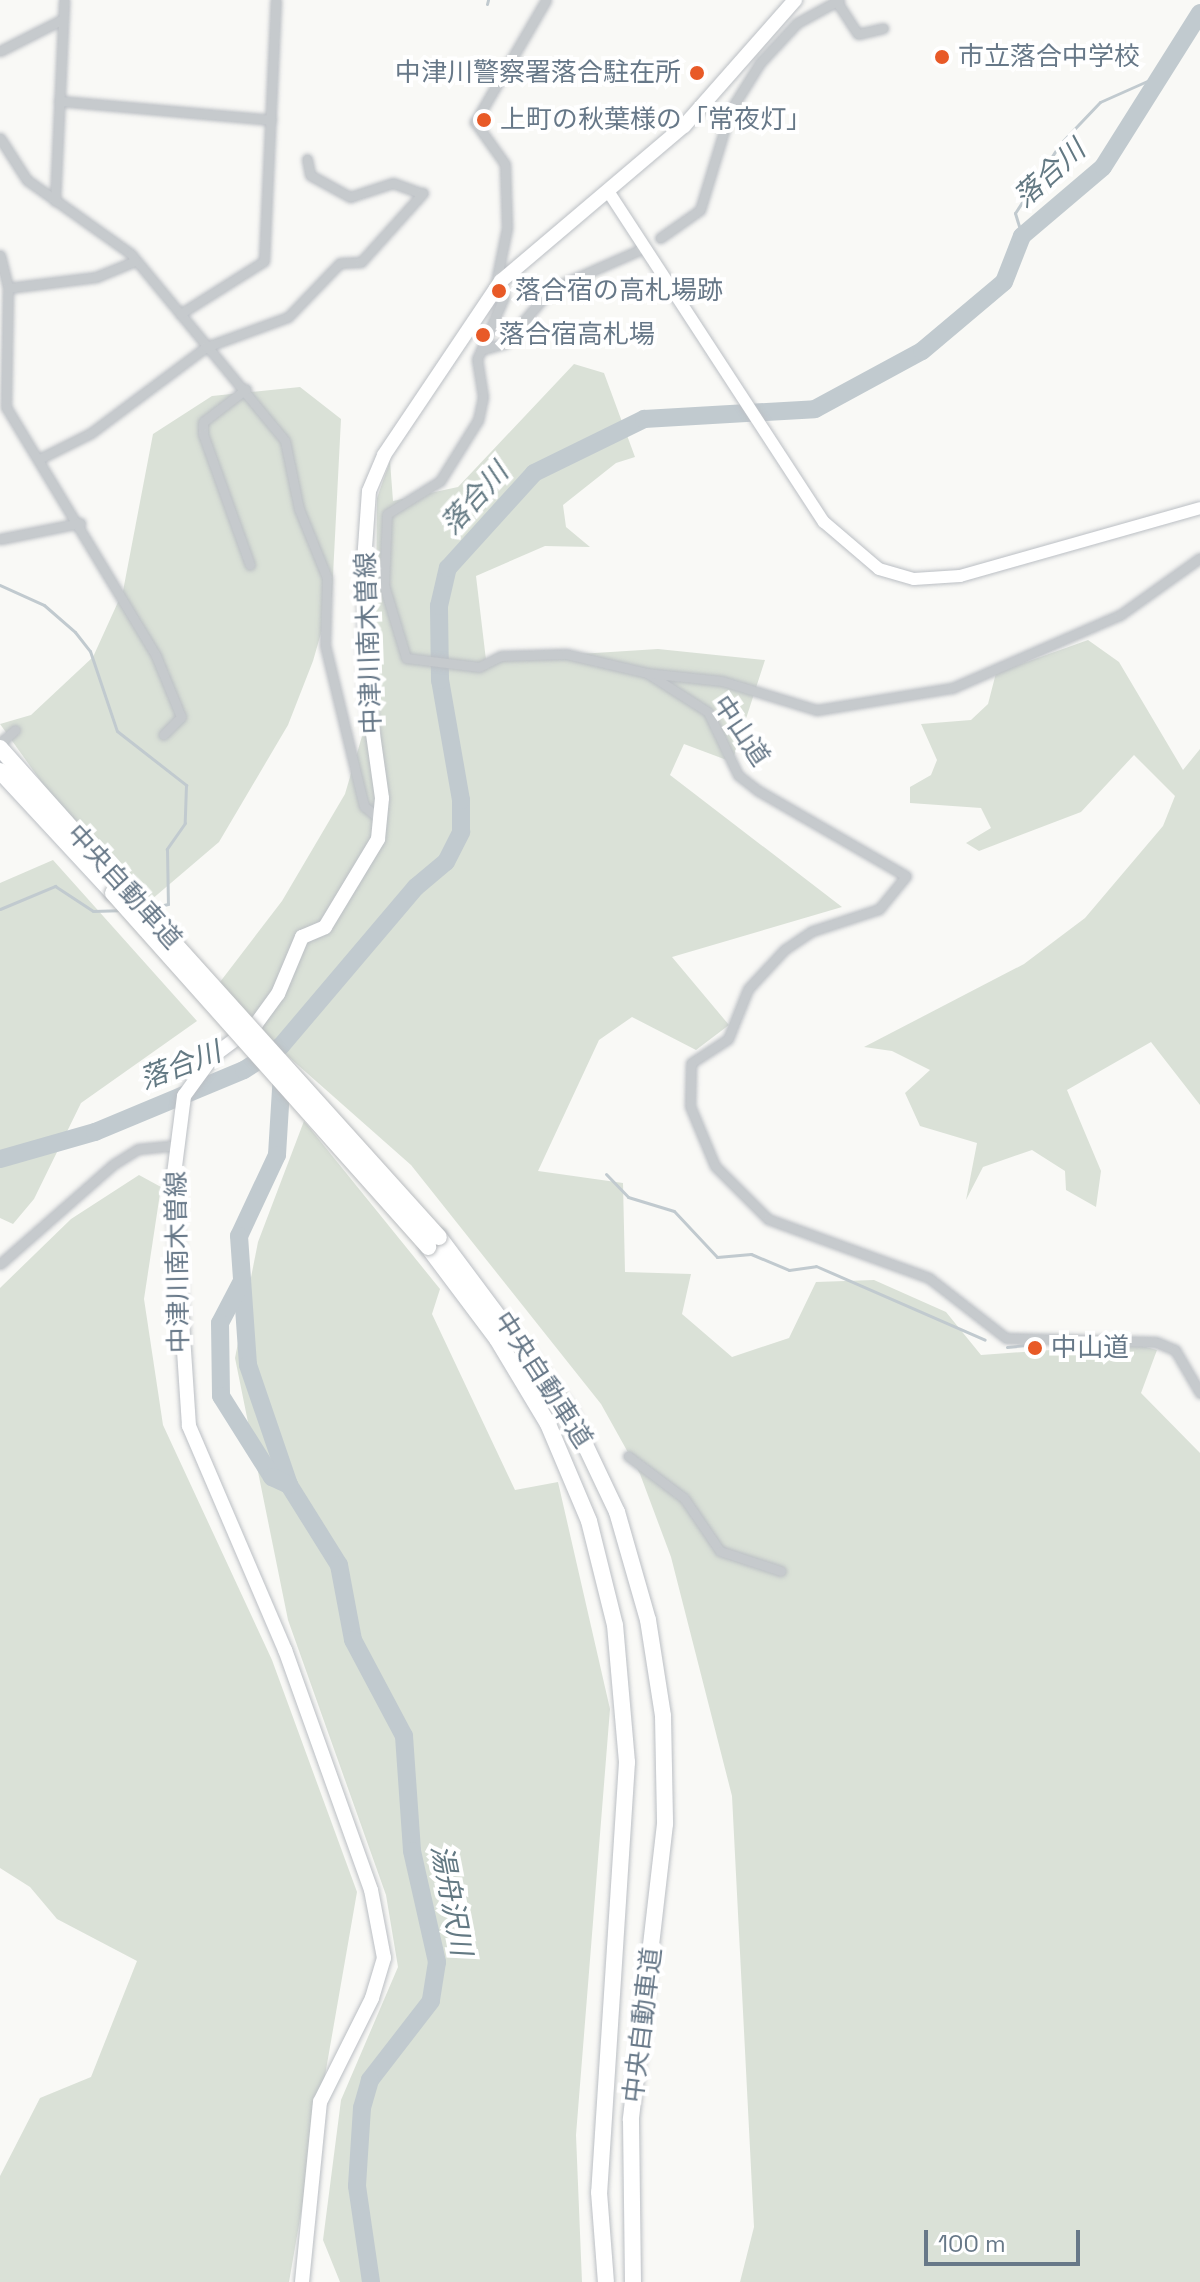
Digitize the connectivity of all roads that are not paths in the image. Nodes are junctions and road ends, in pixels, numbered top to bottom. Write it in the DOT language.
graph roads {
  1 [pos="64,0"];
  2 [pos="276,0"];
  3 [pos="546,0"];
  4 [pos="795,0"];
  5 [pos="838,1"];
  6 [pos="61,20"];
  7 [pos="883,28"];
  8 [pos="0,51"];
  9 [pos="59,101"];
  10 [pos="271,120"];
  11 [pos="0,138"];
  12 [pos="307,159"];
  13 [pos="608,191"];
  14 [pos="55,201"];
  15 [pos="660,238"];
  16 [pos="637,251"];
  17 [pos="0,255"];
  18 [pos="135,261"];
  19 [pos="498,284"];
  20 [pos="8,288"];
  21 [pos="180,314"];
  22 [pos="206,347"];
  23 [pos="481,350"];
  24 [pos="246,389"];
  25 [pos="41,458"];
  26 [pos="1200,508"];
  27 [pos="80,523"];
  28 [pos="0,539"];
  29 [pos="1200,558"];
  30 [pos="250,565"];
  31 [pos="647,673"];
  32 [pos="15,730"];
  33 [pos="163,735"];
  34 [pos="0,746"];
  35 [pos="0,771"];
  36 [pos="382,821"];
  37 [pos="117,889"];
  38 [pos="178,1145"];
  39 [pos="433,1242"];
  40 [pos="0,1264"];
  41 [pos="1200,1393"];
  42 [pos="628,1456"];
  43 [pos="781,1571"];
  44 [pos="302,2282"];
  45 [pos="606,2282"];
  46 [pos="633,2282"];
  1 -- 6 [label="street"];
  2 -- 10 [label="street"];
  3 -- 19 [label="street"];
  4 -- 13 [label="main road, 中津川南木曽線"];
  5 -- 7 [label="street"];
  5 -- 15 [label="street"];
  6 -- 8 [label="street"];
  6 -- 9 [label="street"];
  9 -- 10 [label="street"];
  9 -- 14 [label="street"];
  10 -- 21 [label="street"];
  11 -- 14 [label="street"];
  12 -- 22 [label="street"];
  13 -- 19 [label="main road, 中津川南木曽線"];
  13 -- 26 [label="street"];
  14 -- 18 [label="street"];
  16 -- 23 [label="street"];
  17 -- 20 [label="street"];
  18 -- 20 [label="street"];
  18 -- 21 [label="street"];
  19 -- 23 [label="street"];
  19 -- 36 [label="main road, 中津川南木曽線"];
  20 -- 25 [label="street"];
  21 -- 22 [label="street"];
  22 -- 24 [label="street"];
  22 -- 25 [label="street"];
  23 -- 31 [label="street, 中山道"];
  24 -- 30 [label="street"];
  24 -- 36 [label="street"];
  25 -- 27 [label="street"];
  27 -- 28 [label="street"];
  27 -- 33 [label="street"];
  29 -- 31 [label="street"];
  31 -- 41 [label="street, 中山道"];
  32 -- 34 [label="street"];
  34 -- 37 [label="highway, 中央自動車道"];
  35 -- 37 [label="highway, 中央自動車道"];
  36 -- 38 [label="main road, 中津川南木曽線"];
  37 -- 39 [label="highway, 中央自動車道, bridge"];
  38 -- 40 [label="street"];
  38 -- 44 [label="main road, 中津川南木曽線"];
  39 -- 45 [label="highway, 中央自動車道"];
  39 -- 46 [label="highway, 中央自動車道"];
  42 -- 43 [label="street"];
}
